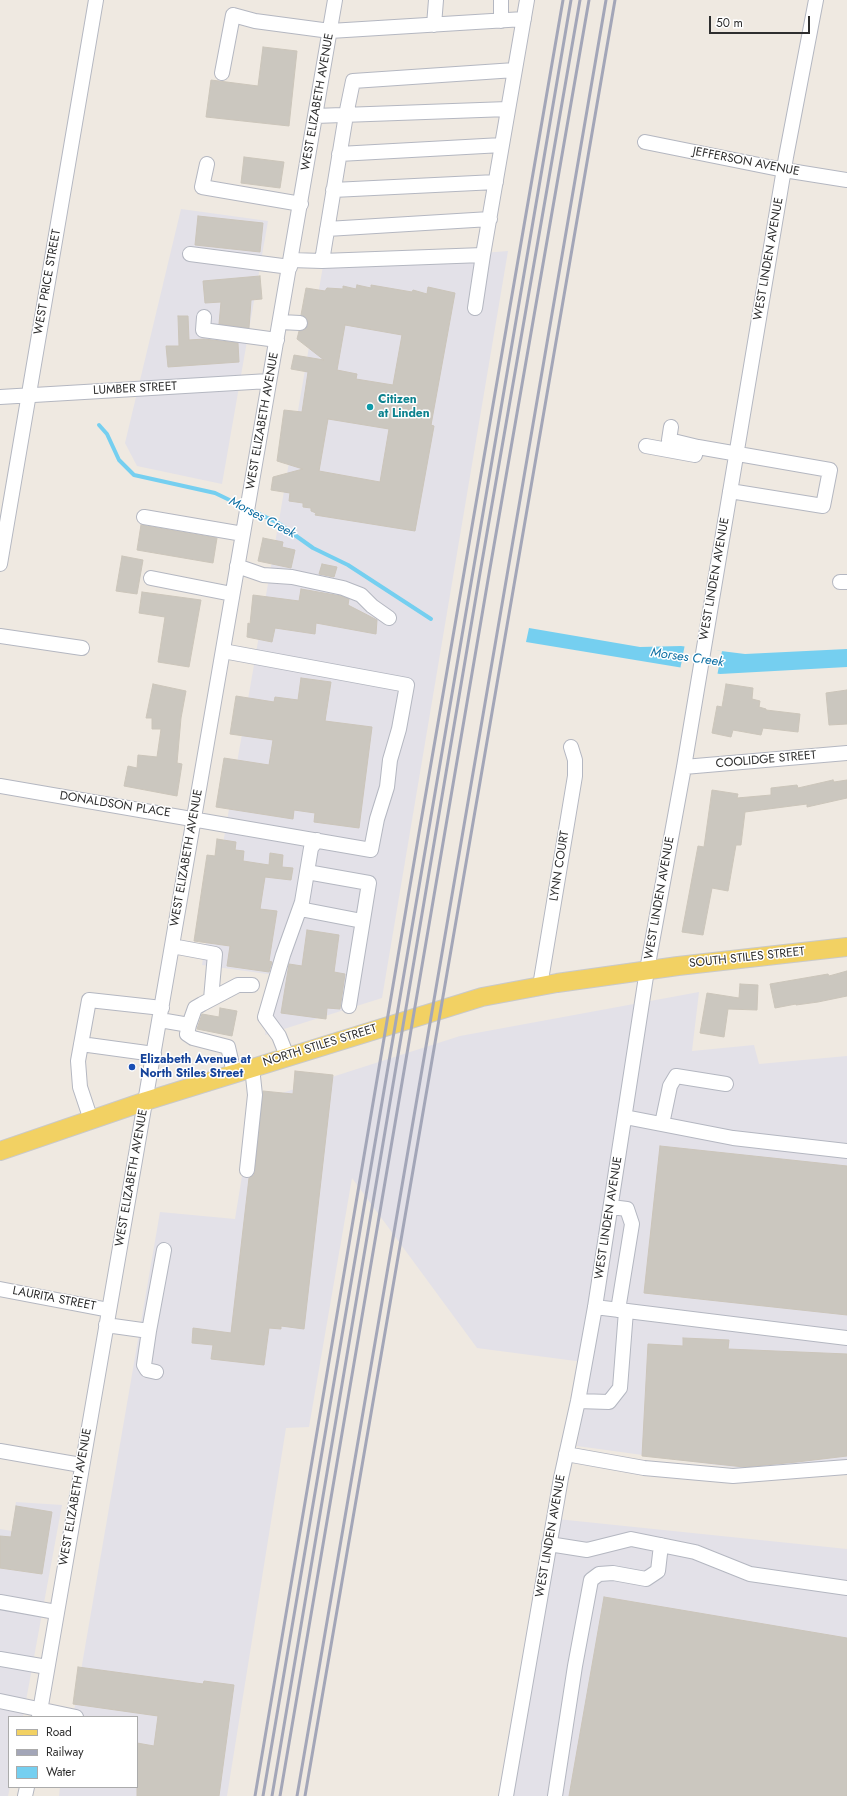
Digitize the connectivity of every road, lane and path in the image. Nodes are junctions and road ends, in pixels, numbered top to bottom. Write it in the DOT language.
graph roads {
  1 [pos="96,0"];
  2 [pos="335,0"];
  3 [pos="436,0"];
  4 [pos="501,0"];
  5 [pos="527,0"];
  6 [pos="816,0"];
  7 [pos="524,19"];
  8 [pos="501,21"];
  9 [pos="434,25"];
  10 [pos="330,31"];
  11 [pos="515,70"];
  12 [pos="222,73"];
  13 [pos="508,109"];
  14 [pos="346,115"];
  15 [pos="316,116"];
  16 [pos="645,142"];
  17 [pos="502,145"];
  18 [pos="339,154"];
  19 [pos="207,164"];
  20 [pos="784,170"];
  21 [pos="847,180"];
  22 [pos="496,182"];
  23 [pos="333,190"];
  24 [pos="301,204"];
  25 [pos="490,219"];
  26 [pos="327,228"];
  27 [pos="190,254"];
  28 [pos="483,255"];
  29 [pos="322,261"];
  30 [pos="291,264"];
  31 [pos="475,308"];
  32 [pos="204,317"];
  33 [pos="281,322"];
  34 [pos="300,323"];
  35 [pos="277,340"];
  36 [pos="269,381"];
  37 [pos="29,395"];
  38 [pos="0,397"];
  39 [pos="671,427"];
  40 [pos="646,446"];
  41 [pos="736,458"];
  42 [pos="730,491"];
  43 [pos="144,517"];
  44 [pos="243,534"];
  45 [pos="0,564"];
  46 [pos="237,566"];
  47 [pos="151,578"];
  48 [pos="232,594"];
  49 [pos="389,618"];
  50 [pos="0,636"];
  51 [pos="82,648"];
  52 [pos="222,651"];
  53 [pos="571,747"];
  54 [pos="847,753"];
  55 [pos="684,767"];
  56 [pos="0,786"];
  57 [pos="194,818"];
  58 [pos="317,840"];
  59 [pos="307,872"];
  60 [pos="300,909"];
  61 [pos="362,921"];
  62 [pos="172,946"];
  63 [pos="847,947"];
  64 [pos="647,970"];
  65 [pos="252,985"];
  66 [pos="540,986"];
  67 [pos="211,999"];
  68 [pos="348,1006"];
  69 [pos="161,1014"];
  70 [pos="189,1025"];
  71 [pos="81,1044"];
  72 [pos="154,1054"];
  73 [pos="287,1056"];
  74 [pos="252,1067"];
  75 [pos="234,1073"];
  76 [pos="726,1084"];
  77 [pos="146,1100"];
  78 [pos="625,1117"];
  79 [pos="91,1120"];
  80 [pos="662,1124"];
  81 [pos="847,1150"];
  82 [pos="0,1151"];
  83 [pos="247,1170"];
  84 [pos="611,1207"];
  85 [pos="164,1250"];
  86 [pos="0,1289"];
  87 [pos="595,1307"];
  88 [pos="109,1310"];
  89 [pos="622,1311"];
  90 [pos="106,1324"];
  91 [pos="149,1331"];
  92 [pos="847,1338"];
  93 [pos="156,1372"];
  94 [pos="578,1401"];
  95 [pos="0,1450"];
  96 [pos="566,1454"];
  97 [pos="81,1465"];
  98 [pos="847,1466"];
  99 [pos="550,1544"];
  100 [pos="661,1545"];
  101 [pos="847,1588"];
  102 [pos="0,1602"];
  103 [pos="56,1612"];
  104 [pos="0,1659"];
  105 [pos="47,1667"];
  106 [pos="0,1701"];
  107 [pos="40,1712"];
  108 [pos="70,1716"];
  109 [pos="506,1796"];
  110 [pos="555,1796"];
  1 -- 37 [label="street, WEST PRICE STREET"];
  2 -- 10 [label="street, WEST ELIZABETH AVENUE"];
  3 -- 9 [label="street"];
  4 -- 8 [label="street"];
  5 -- 7 [label="street"];
  6 -- 20 [label="street, WEST LINDEN AVENUE"];
  7 -- 8 [label="street"];
  7 -- 11 [label="street"];
  8 -- 9 [label="street"];
  9 -- 10 [label="street"];
  10 -- 12 [label="street"];
  10 -- 15 [label="street, WEST ELIZABETH AVENUE"];
  11 -- 13 [label="street"];
  11 -- 14 [label="street"];
  13 -- 14 [label="street"];
  13 -- 17 [label="street"];
  14 -- 15 [label="street"];
  14 -- 18 [label="street"];
  15 -- 24 [label="street, WEST ELIZABETH AVENUE"];
  16 -- 20 [label="street, JEFFERSON AVENUE"];
  17 -- 18 [label="street"];
  17 -- 22 [label="street"];
  18 -- 23 [label="street"];
  19 -- 24 [label="street"];
  20 -- 21 [label="street, JEFFERSON AVENUE"];
  20 -- 41 [label="street, WEST LINDEN AVENUE"];
  22 -- 23 [label="street"];
  22 -- 25 [label="street"];
  23 -- 26 [label="street"];
  24 -- 30 [label="street, WEST ELIZABETH AVENUE"];
  25 -- 26 [label="street"];
  25 -- 28 [label="street"];
  26 -- 29 [label="street"];
  27 -- 30 [label="street"];
  28 -- 29 [label="street"];
  28 -- 31 [label="street"];
  29 -- 30 [label="street"];
  30 -- 33 [label="street, WEST ELIZABETH AVENUE"];
  32 -- 35 [label="street"];
  33 -- 34 [label="street"];
  33 -- 35 [label="street, WEST ELIZABETH AVENUE"];
  35 -- 36 [label="street, WEST ELIZABETH AVENUE"];
  36 -- 37 [label="street, LUMBER STREET"];
  36 -- 44 [label="street, WEST ELIZABETH AVENUE"];
  37 -- 38 [label="street, LUMBER STREET"];
  37 -- 45 [label="street, WEST PRICE STREET"];
  39 -- 41 [label="street"];
  40 -- 41 [label="street"];
  41 -- 42 [label="street, WEST LINDEN AVENUE"];
  41 -- 42 [label="street"];
  42 -- 55 [label="street, WEST LINDEN AVENUE"];
  43 -- 44 [label="street"];
  44 -- 46 [label="street, WEST ELIZABETH AVENUE"];
  46 -- 48 [label="street, WEST ELIZABETH AVENUE"];
  46 -- 49 [label="street"];
  47 -- 48 [label="street"];
  48 -- 52 [label="street, WEST ELIZABETH AVENUE"];
  50 -- 51 [label="street"];
  52 -- 57 [label="street, WEST ELIZABETH AVENUE"];
  52 -- 58 [label="street, DONALDSON PLACE"];
  53 -- 66 [label="street, LYNN COURT"];
  54 -- 55 [label="street, COOLIDGE STREET"];
  55 -- 64 [label="street, WEST LINDEN AVENUE"];
  56 -- 57 [label="street, DONALDSON PLACE"];
  57 -- 58 [label="street, DONALDSON PLACE"];
  57 -- 62 [label="street, WEST ELIZABETH AVENUE"];
  58 -- 59 [label="street"];
  59 -- 60 [label="street"];
  59 -- 61 [label="street"];
  60 -- 61 [label="street"];
  60 -- 73 [label="street"];
  61 -- 68 [label="street"];
  62 -- 67 [label="street"];
  62 -- 69 [label="street, WEST ELIZABETH AVENUE"];
  63 -- 64 [label="main road, SOUTH STILES STREET"];
  64 -- 66 [label="main road, NORTH STILES STREET"];
  64 -- 78 [label="street, WEST LINDEN AVENUE"];
  65 -- 67 [label="street"];
  66 -- 73 [label="main road, NORTH STILES STREET"];
  67 -- 70 [label="street"];
  69 -- 70 [label="street"];
  69 -- 71 [label="street"];
  69 -- 72 [label="street, WEST ELIZABETH AVENUE"];
  70 -- 75 [label="street"];
  71 -- 72 [label="street"];
  71 -- 79 [label="street"];
  72 -- 77 [label="street, WEST ELIZABETH AVENUE"];
  73 -- 74 [label="main road, NORTH STILES STREET"];
  74 -- 75 [label="main road, NORTH STILES STREET"];
  74 -- 83 [label="street"];
  75 -- 77 [label="main road, NORTH STILES STREET"];
  76 -- 80 [label="street"];
  77 -- 79 [label="main road, NORTH STILES STREET"];
  77 -- 88 [label="street, WEST ELIZABETH AVENUE"];
  78 -- 80 [label="street"];
  78 -- 84 [label="street, WEST LINDEN AVENUE"];
  79 -- 82 [label="main road, NORTH STILES STREET"];
  80 -- 81 [label="street"];
  84 -- 87 [label="street, WEST LINDEN AVENUE"];
  84 -- 89 [label="street"];
  85 -- 91 [label="street"];
  86 -- 88 [label="street, LAURITA STREET"];
  87 -- 89 [label="street"];
  87 -- 94 [label="street, WEST LINDEN AVENUE"];
  88 -- 90 [label="street, WEST ELIZABETH AVENUE"];
  89 -- 92 [label="street"];
  89 -- 94 [label="street"];
  90 -- 91 [label="street"];
  90 -- 97 [label="street, WEST ELIZABETH AVENUE"];
  91 -- 93 [label="street"];
  94 -- 96 [label="street, WEST LINDEN AVENUE"];
  95 -- 97 [label="street"];
  96 -- 98 [label="street"];
  96 -- 99 [label="street, WEST LINDEN AVENUE"];
  97 -- 103 [label="street, WEST ELIZABETH AVENUE"];
  99 -- 100 [label="street"];
  99 -- 109 [label="street, WEST LINDEN AVENUE"];
  100 -- 101 [label="street"];
  100 -- 110 [label="street"];
  102 -- 103 [label="street"];
  103 -- 105 [label="street, WEST ELIZABETH AVENUE"];
  104 -- 105 [label="street"];
  105 -- 107 [label="street, WEST ELIZABETH AVENUE"];
  106 -- 107 [label="street"];
  107 -- 108 [label="street"];
}
